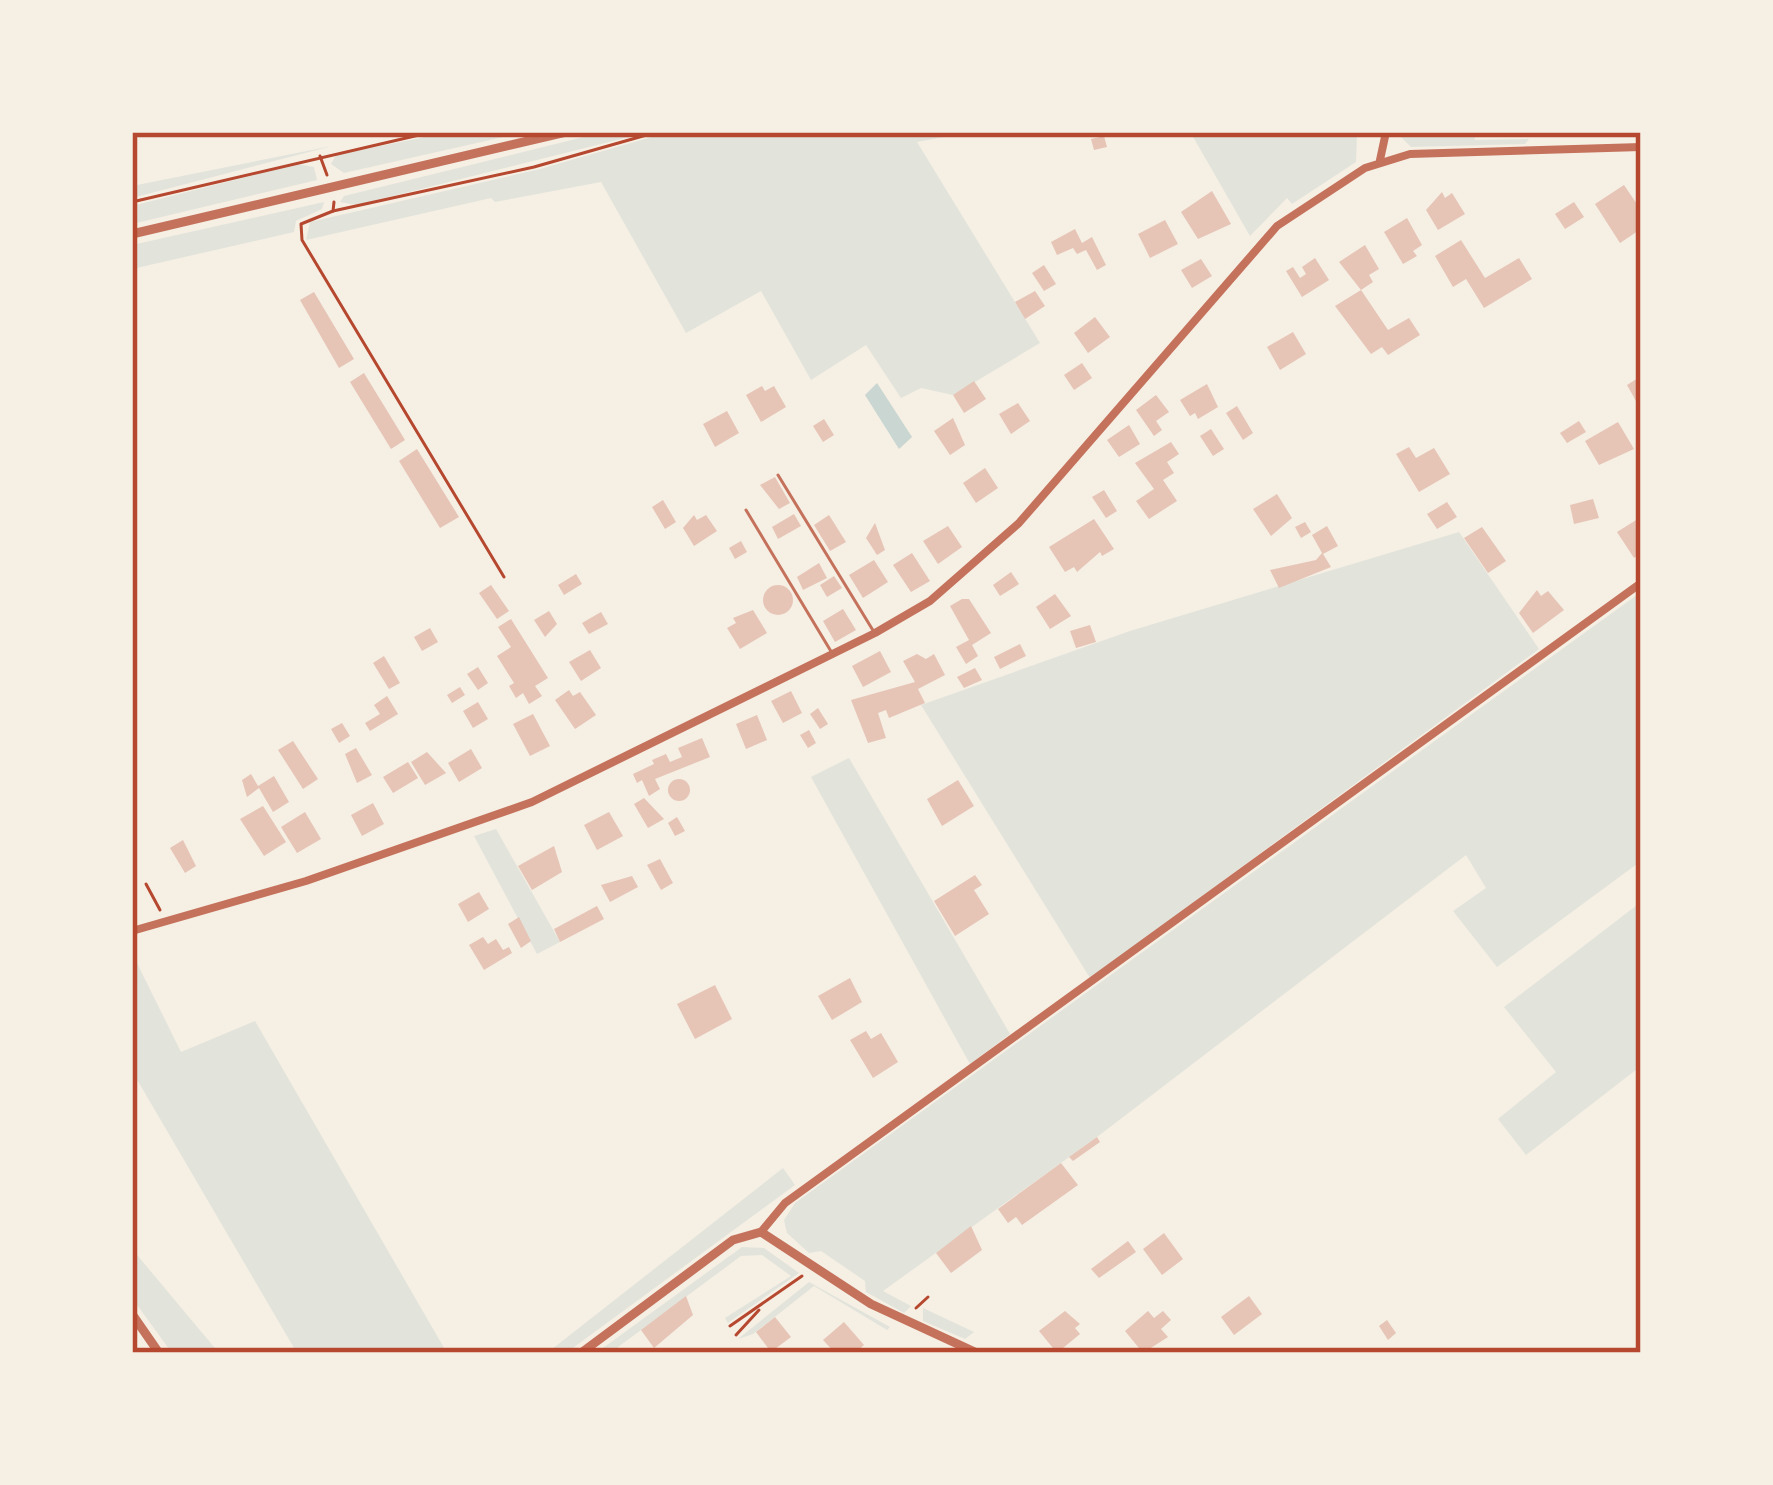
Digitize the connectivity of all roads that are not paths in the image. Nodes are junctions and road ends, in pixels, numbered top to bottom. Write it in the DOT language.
graph roads {
  1 [pos="566,132"];
  2 [pos="1386,132"];
  3 [pos="1641,147"];
  4 [pos="1380,160"];
  5 [pos="132,234"];
  6 [pos="778,475"];
  7 [pos="746,510"];
  8 [pos="1641,584"];
  9 [pos="874,633"];
  10 [pos="833,654"];
  11 [pos="132,931"];
  12 [pos="761,1232"];
  13 [pos="132,1314"];
  14 [pos="159,1353"];
  15 [pos="581,1353"];
  16 [pos="977,1353"];
  1 -- 5 [label="street"];
  2 -- 4 [label="street"];
  3 -- 4 [label="street"];
  4 -- 9 [label="street"];
  6 -- 9 [label="lane"];
  7 -- 10 [label="lane"];
  8 -- 12 [label="street"];
  9 -- 10 [label="street"];
  10 -- 11 [label="street"];
  12 -- 15 [label="street"];
  12 -- 16 [label="street"];
  13 -- 14 [label="street"];
}
